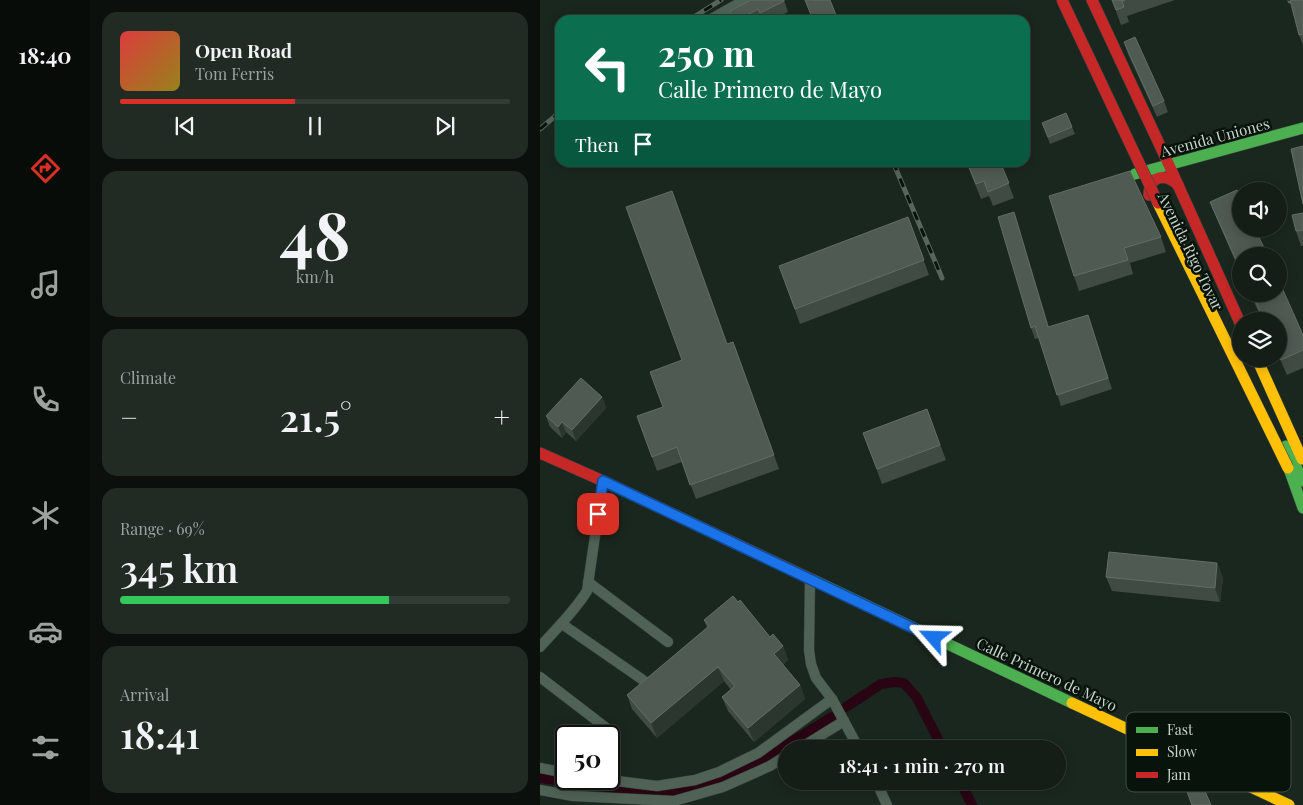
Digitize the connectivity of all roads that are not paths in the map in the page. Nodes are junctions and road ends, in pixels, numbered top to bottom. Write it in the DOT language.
graph roads {
  1 [pos="744,0"];
  2 [pos="1053,0"];
  3 [pos="1062,0"];
  4 [pos="1092,0"];
  5 [pos="718,15"];
  6 [pos="1303,128"];
  7 [pos="1145,149"];
  8 [pos="1169,165"];
  9 [pos="1135,174"];
  10 [pos="1178,185"];
  11 [pos="1150,203"];
  12 [pos="1235,312"];
  13 [pos="1232,332"];
  14 [pos="1249,367"];
  15 [pos="1261,367"];
  16 [pos="540,453"];
  17 [pos="1303,461"];
  18 [pos="603,481"];
  19 [pos="1303,481"];
  20 [pos="1303,508"];
  21 [pos="1303,516"];
  22 [pos="810,579"];
  23 [pos="588,582"];
  24 [pos="562,624"];
  25 [pos="668,642"];
  26 [pos="540,647"];
  27 [pos="540,677"];
  28 [pos="643,680"];
  29 [pos="832,698"];
  30 [pos="844,721"];
  31 [pos="602,725"];
  32 [pos="1126,728"];
  33 [pos="813,740"];
  34 [pos="854,740"];
  35 [pos="778,761"];
  36 [pos="540,768"];
  37 [pos="555,771"];
  38 [pos="620,781"];
  39 [pos="540,790"];
  40 [pos="880,790"];
  41 [pos="1261,792"];
  42 [pos="887,805"];
  43 [pos="1289,805"];
  1 -- 5 [label="street"];
  2 -- 9 [label="main road, Avenida Rigo Tovar"];
  3 -- 20 [label="main road, Avenida Rigo Tovar, bridge"];
  4 -- 8 [label="main road, Avenida Rigo Tovar"];
  6 -- 8 [label="main road, Avenida Uniones"];
  7 -- 13 [label="main road, Avenida Rigo Tovar"];
  8 -- 9 [label="main road, Avenida Uniones"];
  8 -- 10 [label="main road, Avenida Rigo Tovar"];
  9 -- 11 [label="main road, Avenida Rigo Tovar"];
  10 -- 11 [label="main road"];
  10 -- 12 [label="main road, Avenida Rigo Tovar"];
  11 -- 21 [label="main road, Avenida Rigo Tovar"];
  14 -- 19 [label="main road"];
  15 -- 17 [label="main road"];
  16 -- 18 [label="main road, Calle Primero de Mayo"];
  18 -- 22 [label="main road, Calle Primero de Mayo"];
  18 -- 23 [label="street"];
  22 -- 29 [label="street"];
  22 -- 32 [label="main road, Calle Primero de Mayo"];
  23 -- 24 [label="street"];
  23 -- 25 [label="street"];
  24 -- 26 [label="street"];
  24 -- 28 [label="street"];
  27 -- 31 [label="street"];
  29 -- 30 [label="street"];
  29 -- 38 [label="street"];
  30 -- 33 [label="street"];
  30 -- 34 [label="street"];
  35 -- 39 [label="street"];
  36 -- 37 [label="street"];
  40 -- 42 [label="street"];
  41 -- 43 [label="main road, Calle Primero de Mayo"];
}
